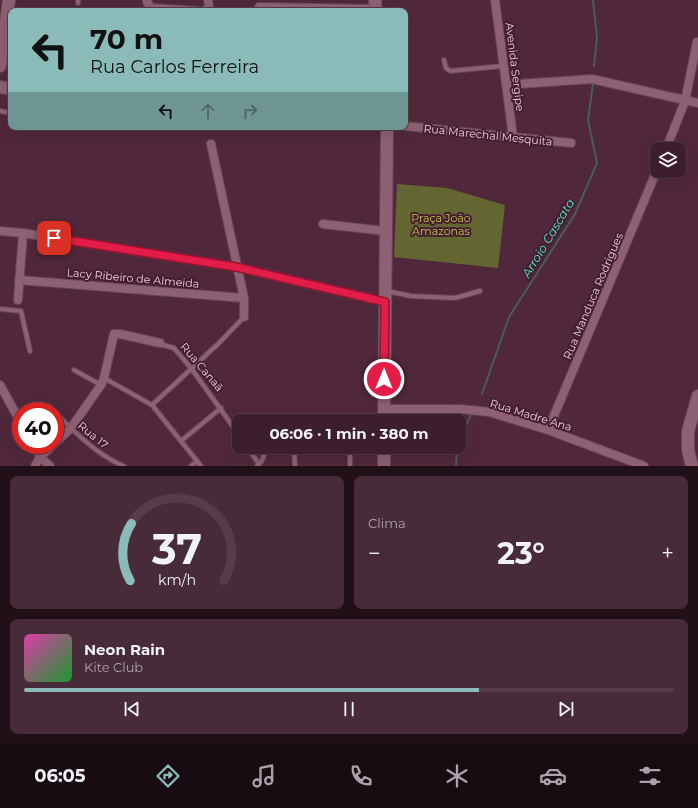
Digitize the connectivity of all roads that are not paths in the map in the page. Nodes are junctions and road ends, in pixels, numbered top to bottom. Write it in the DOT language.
graph roads {
  1 [pos="9,0"];
  2 [pos="495,0"];
  3 [pos="259,7"];
  4 [pos="375,7"];
  5 [pos="698,42"];
  6 [pos="444,60"];
  7 [pos="0,66"];
  8 [pos="504,66"];
  9 [pos="506,85"];
  10 [pos="685,101"];
  11 [pos="698,104"];
  12 [pos="408,126"];
  13 [pos="387,130"];
  14 [pos="513,137"];
  15 [pos="669,142"];
  16 [pos="571,143"];
  17 [pos="210,144"];
  18 [pos="654,178"];
  19 [pos="323,224"];
  20 [pos="0,231"];
  21 [pos="385,231"];
  22 [pos="23,233"];
  23 [pos="236,267"];
  24 [pos="19,280"];
  25 [pos="480,291"];
  26 [pos="385,296"];
  27 [pos="244,298"];
  28 [pos="18,300"];
  29 [pos="0,309"];
  30 [pos="244,317"];
  31 [pos="160,343"];
  32 [pos="30,351"];
  33 [pos="191,368"];
  34 [pos="74,370"];
  35 [pos="103,382"];
  36 [pos="0,385"];
  37 [pos="698,396"];
  38 [pos="152,405"];
  39 [pos="12,407"];
  40 [pos="220,408"];
  41 [pos="384,414"];
  42 [pos="397,414"];
  43 [pos="64,421"];
  44 [pos="232,425"];
  45 [pos="71,428"];
  46 [pos="548,430"];
  47 [pos="64,435"];
  48 [pos="181,441"];
  49 [pos="688,450"];
  50 [pos="38,454"];
  51 [pos="43,454"];
  52 [pos="251,454"];
  53 [pos="265,454"];
  54 [pos="294,454"];
  55 [pos="350,454"];
  56 [pos="384,454"];
  57 [pos="40,457"];
  58 [pos="197,461"];
  59 [pos="631,464"];
  60 [pos="258,465"];
  61 [pos="36,466"];
  62 [pos="50,466"];
  63 [pos="124,466"];
  64 [pos="191,466"];
  65 [pos="201,466"];
  66 [pos="295,466"];
  67 [pos="350,466"];
  68 [pos="383,466"];
  69 [pos="644,466"];
  70 [pos="684,466"];
  71 [pos="692,466"];
  1 -- 7 [label="street"];
  2 -- 8 [label="street, Avenida Sergipe"];
  3 -- 4 [label="street"];
  5 -- 10 [label="street"];
  6 -- 8 [label="lane"];
  8 -- 9 [label="street, Avenida Sergipe"];
  9 -- 10 [label="street"];
  9 -- 14 [label="street, Avenida Sergipe"];
  10 -- 11 [label="street"];
  10 -- 15 [label="street"];
  12 -- 14 [label="street, Rua Marechal Mesquita"];
  13 -- 21 [label="street"];
  14 -- 16 [label="street, Rua Marechal Mesquita"];
  17 -- 23 [label="street"];
  18 -- 46 [label="street, Rua Manduca Rodrigues"];
  19 -- 21 [label="street"];
  20 -- 22 [label="street"];
  21 -- 26 [label="street"];
  22 -- 23 [label="street"];
  22 -- 24 [label="street"];
  23 -- 26 [label="street"];
  23 -- 27 [label="street"];
  24 -- 27 [label="street, Lacy Ribeiro de Almeida"];
  24 -- 28 [label="street"];
  25 -- 26 [label="lane"];
  26 -- 41 [label="street"];
  27 -- 30 [label="street"];
  29 -- 32 [label="lane"];
  30 -- 33 [label="lane"];
  31 -- 33 [label="lane, Rua Canaã"];
  31 -- 35 [label="street, Rua Canaã"];
  33 -- 38 [label="lane"];
  33 -- 40 [label="lane, Rua Canaã"];
  34 -- 35 [label="lane"];
  35 -- 38 [label="lane"];
  35 -- 45 [label="street, Rua Canaã"];
  36 -- 39 [label="street"];
  37 -- 49 [label="street"];
  38 -- 48 [label="lane"];
  40 -- 44 [label="lane, Rua Canaã"];
  40 -- 48 [label="lane"];
  42 -- 46 [label="street, Rua Madre Ana"];
  43 -- 45 [label="lane, Rua 17"];
  45 -- 47 [label="street, Rua Canaã"];
  45 -- 63 [label="lane, Rua 17"];
  46 -- 59 [label="street, Rua Madre Ana"];
  48 -- 58 [label="lane"];
  49 -- 70 [label="street"];
  49 -- 71 [label="street"];
  50 -- 57 [label="street"];
  51 -- 57 [label="street"];
  52 -- 60 [label="lane"];
  53 -- 60 [label="lane"];
  54 -- 66 [label="lane"];
  55 -- 67 [label="lane"];
  56 -- 68 [label="street"];
  57 -- 61 [label="street"];
  57 -- 62 [label="street"];
  58 -- 64 [label="lane"];
  58 -- 65 [label="lane"];
  59 -- 69 [label="street, Rua Madre Ana"];
}
